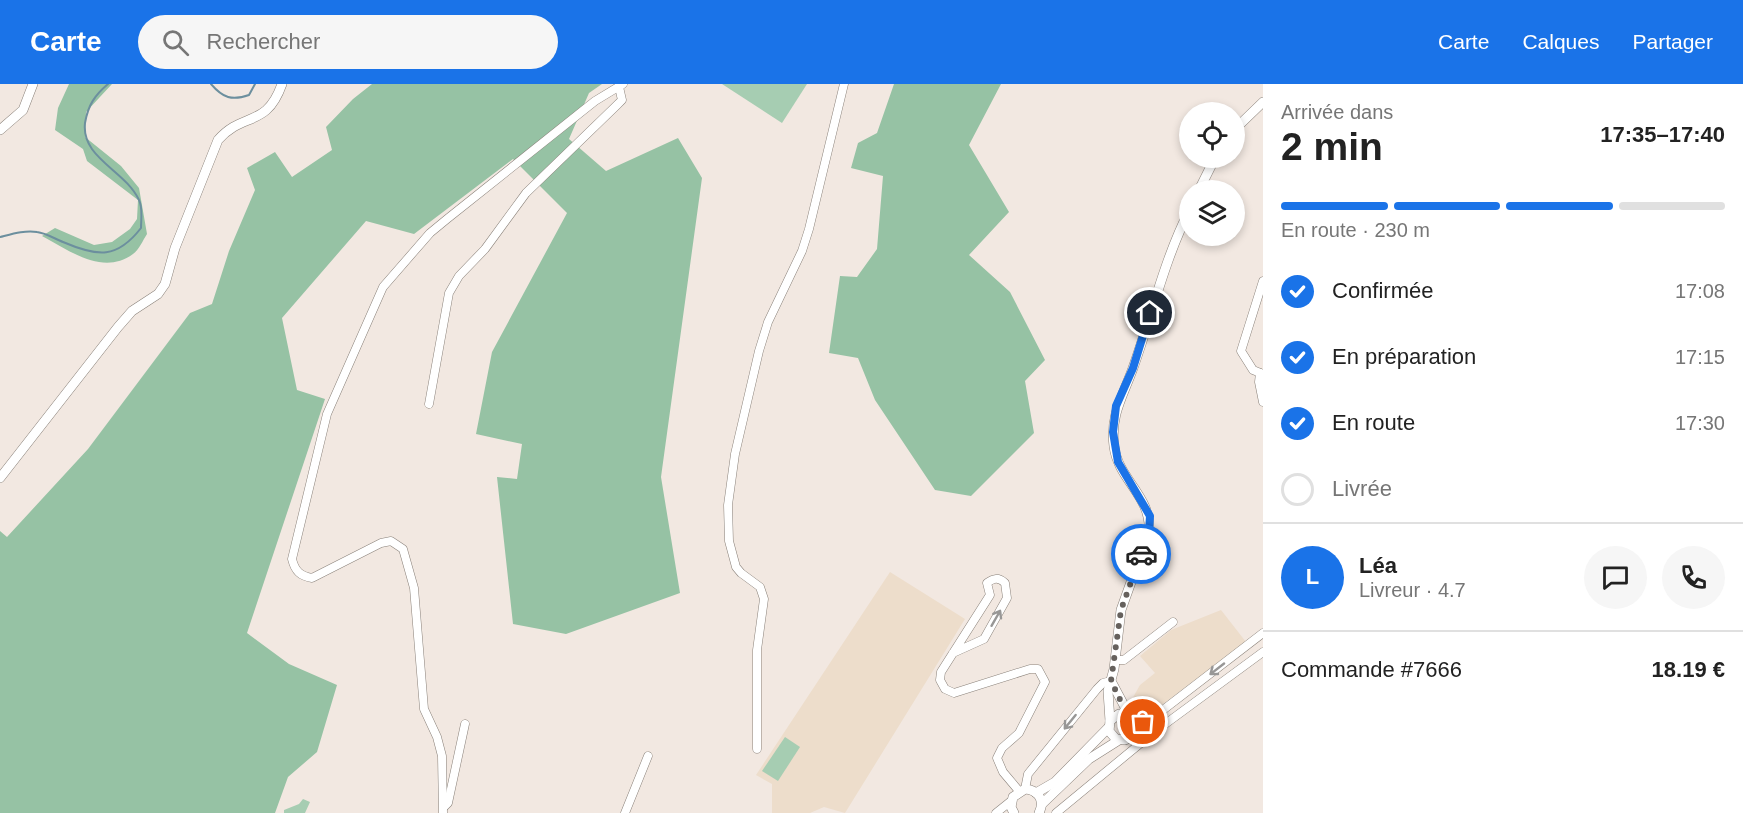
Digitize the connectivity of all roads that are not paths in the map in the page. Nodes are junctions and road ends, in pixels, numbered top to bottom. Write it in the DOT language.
graph roads {
  1 [pos="33,84"];
  2 [pos="282,84"];
  3 [pos="844,84"];
  4 [pos="621,85"];
  5 [pos="1263,102"];
  6 [pos="1245,119"];
  7 [pos="0,130"];
  8 [pos="1179,233"];
  9 [pos="1263,281"];
  10 [pos="1262,374"];
  11 [pos="1263,402"];
  12 [pos="429,404"];
  13 [pos="0,478"];
  14 [pos="1173,622"];
  15 [pos="1263,633"];
  16 [pos="1263,652"];
  17 [pos="953,653"];
  18 [pos="1115,665"];
  19 [pos="1111,681"];
  20 [pos="1127,714"];
  21 [pos="1134,722"];
  22 [pos="465,723"];
  23 [pos="1109,724"];
  24 [pos="1153,732"];
  25 [pos="1127,737"];
  26 [pos="757,749"];
  27 [pos="1126,755"];
  28 [pos="648,756"];
  29 [pos="1022,790"];
  30 [pos="1036,793"];
  31 [pos="1011,801"];
  32 [pos="1040,809"];
  33 [pos="444,810"];
  34 [pos="625,813"];
  35 [pos="996,813"];
  36 [pos="1014,813"];
  37 [pos="1056,813"];
  1 -- 7 [label="street"];
  2 -- 13 [label="street"];
  3 -- 26 [label="street"];
  4 -- 12 [label="street"];
  4 -- 33 [label="street"];
  5 -- 6 [label="street"];
  8 -- 18 [label="street"];
  9 -- 10 [label="street"];
  10 -- 11 [label="street"];
  14 -- 18 [label="street"];
  15 -- 21 [label="street, one-way"];
  16 -- 24 [label="street"];
  17 -- 17 [label="street, one-way"];
  17 -- 29 [label="street"];
  18 -- 19 [label="street"];
  19 -- 20 [label="street"];
  19 -- 23 [label="street"];
  19 -- 29 [label="street, one-way"];
  20 -- 21 [label="street"];
  20 -- 23 [label="street"];
  21 -- 25 [label="street"];
  22 -- 33 [label="street"];
  23 -- 25 [label="street"];
  23 -- 30 [label="street"];
  24 -- 25 [label="street"];
  24 -- 27 [label="street"];
  25 -- 27 [label="street"];
  25 -- 32 [label="street"];
  27 -- 37 [label="street"];
  28 -- 34 [label="street"];
  29 -- 30 [label="street"];
  29 -- 31 [label="street"];
  30 -- 32 [label="street"];
  31 -- 35 [label="street"];
  31 -- 36 [label="street"];
}
